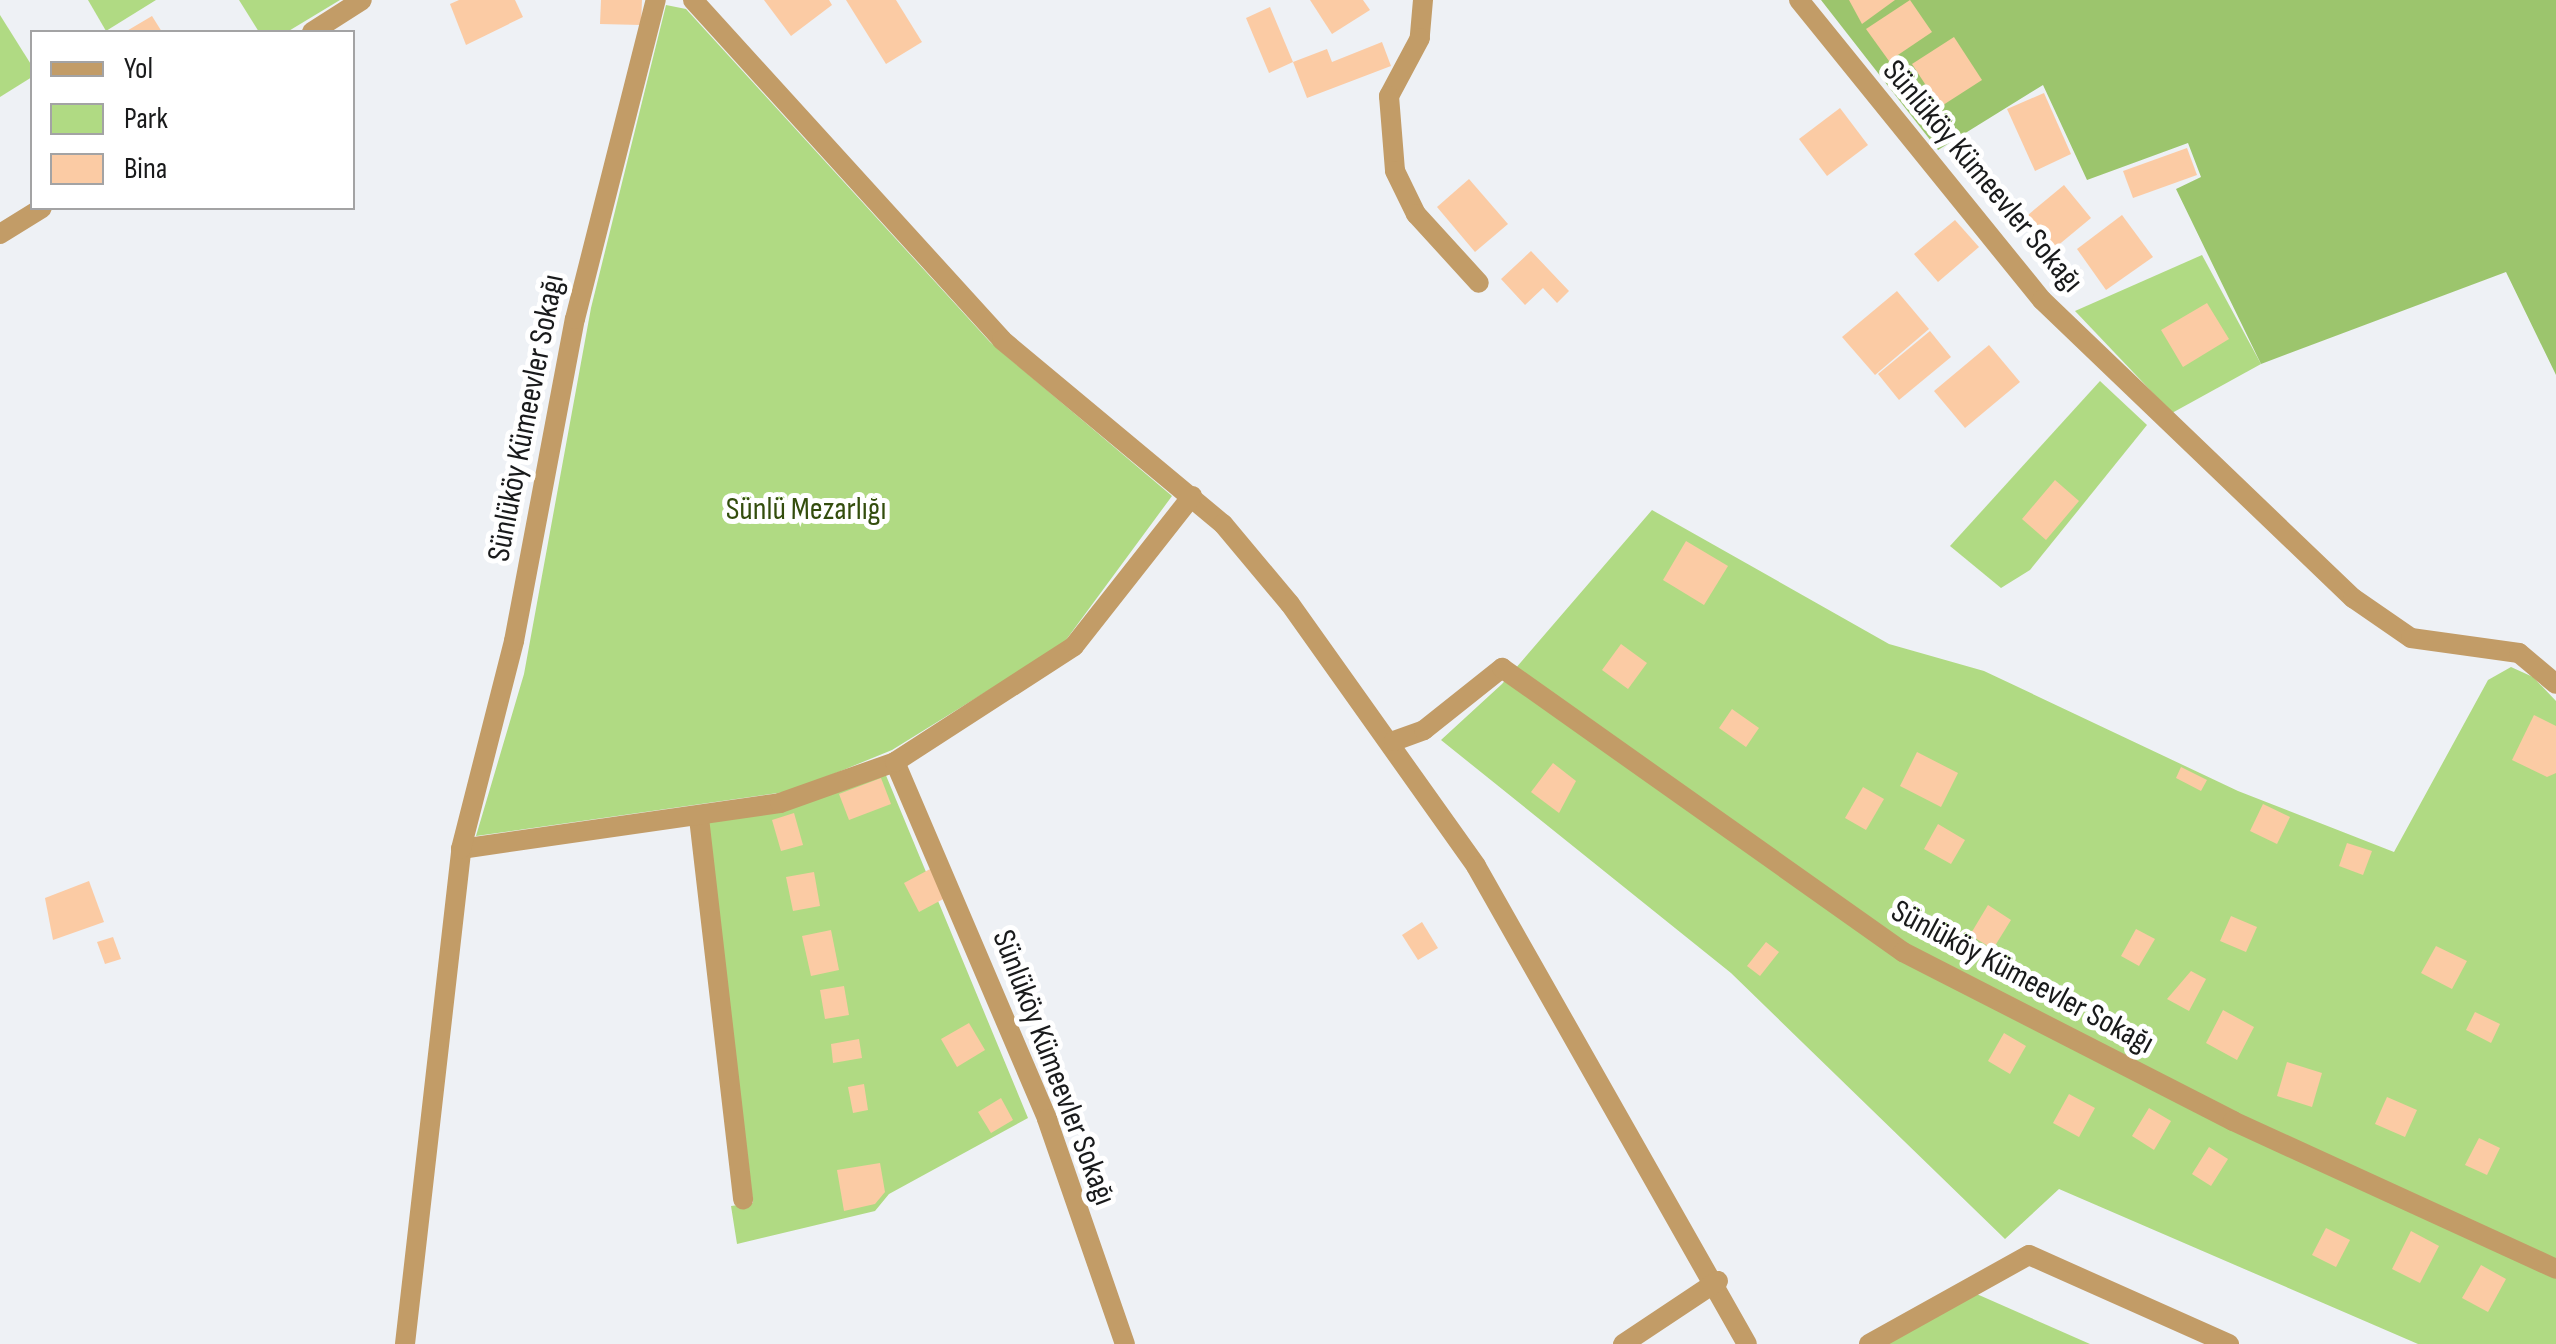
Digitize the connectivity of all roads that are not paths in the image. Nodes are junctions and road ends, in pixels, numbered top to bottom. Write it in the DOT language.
graph roads {
  1 [pos="362,0"];
  2 [pos="656,0"];
  3 [pos="693,0"];
  4 [pos="1423,0"];
  5 [pos="1800,0"];
  6 [pos="315,30"];
  7 [pos="39,210"];
  8 [pos="0,234"];
  9 [pos="1480,283"];
  10 [pos="1192,496"];
  11 [pos="2556,684"];
  12 [pos="1394,741"];
  13 [pos="894,762"];
  14 [pos="698,818"];
  15 [pos="461,849"];
  16 [pos="743,1200"];
  17 [pos="2556,1269"];
  18 [pos="1718,1281"];
  19 [pos="405,1344"];
  20 [pos="1125,1344"];
  21 [pos="1623,1344"];
  22 [pos="1747,1344"];
  23 [pos="1869,1344"];
  24 [pos="2229,1344"];
  1 -- 6 [label="street"];
  2 -- 15 [label="street, Sünlüköy Kümeevler Sokağı"];
  3 -- 10 [label="street"];
  4 -- 9 [label="street"];
  5 -- 11 [label="street, Sünlüköy Kümeevler Sokağı"];
  7 -- 8 [label="street"];
  10 -- 12 [label="street"];
  10 -- 13 [label="street"];
  12 -- 17 [label="street, Sünlüköy Kümeevler Sokağı"];
  12 -- 18 [label="street"];
  13 -- 14 [label="street"];
  13 -- 20 [label="street, Sünlüköy Kümeevler Sokağı"];
  14 -- 15 [label="street"];
  14 -- 16 [label="street"];
  15 -- 19 [label="street, Sünlüköy Kümeevler Sokağı"];
  18 -- 21 [label="street"];
  18 -- 22 [label="street"];
  23 -- 24 [label="street"];
}
